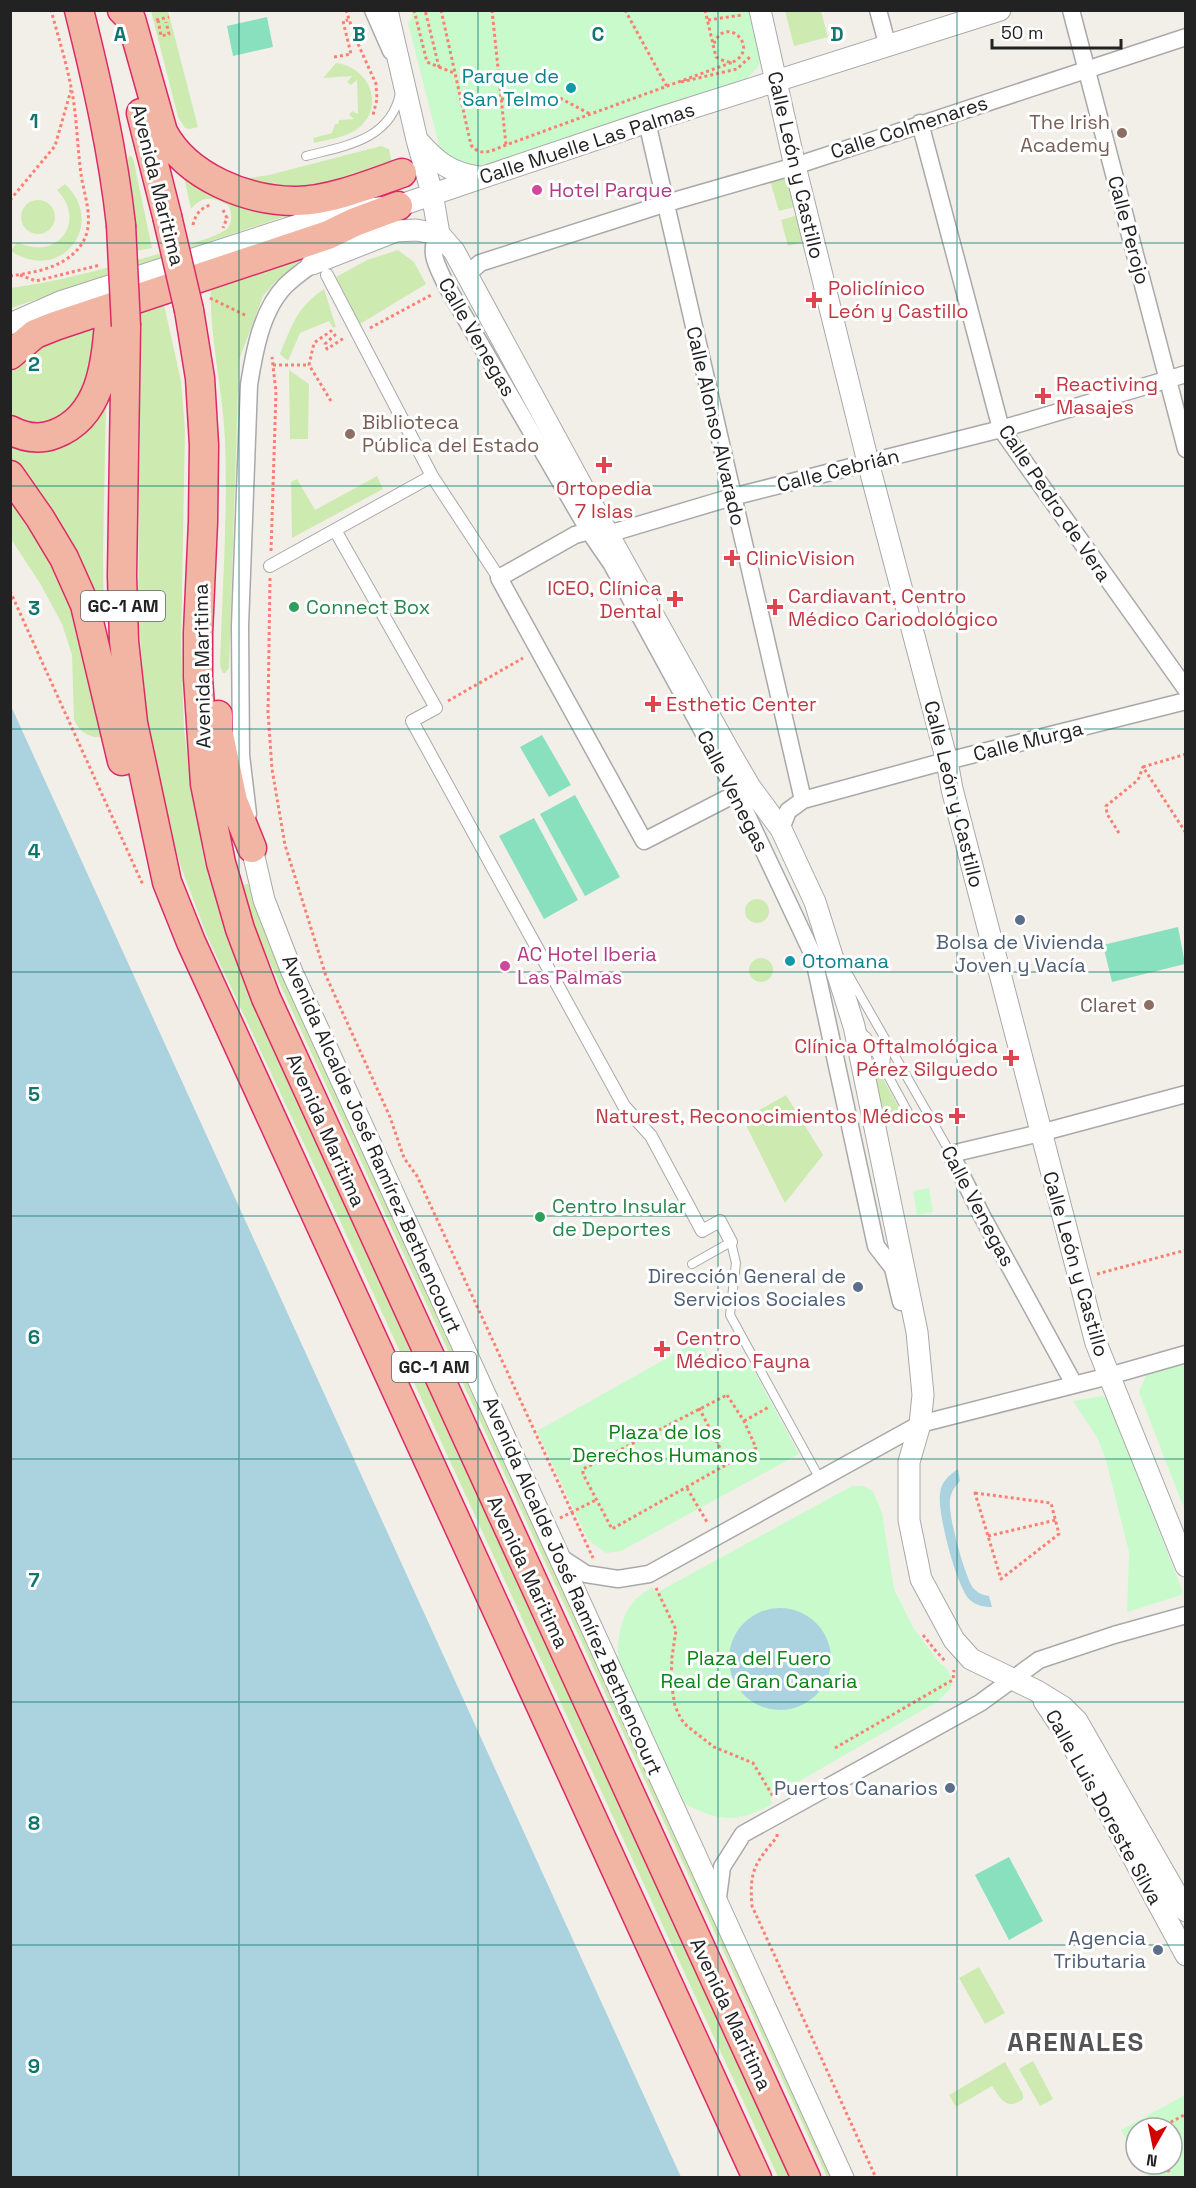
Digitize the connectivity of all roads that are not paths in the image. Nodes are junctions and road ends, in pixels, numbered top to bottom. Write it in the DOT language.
graph roads {
  1 [pos="79,10"];
  2 [pos="113,10"];
  3 [pos="122,10"];
  4 [pos="373,10"];
  5 [pos="387,10"];
  6 [pos="878,10"];
  7 [pos="1000,10"];
  8 [pos="1071,10"];
  9 [pos="747,14"];
  10 [pos="1185,36"];
  11 [pos="888,47"];
  12 [pos="401,66"];
  13 [pos="1086,68"];
  14 [pos="777,82"];
  15 [pos="647,122"];
  16 [pos="920,123"];
  17 [pos="417,140"];
  18 [pos="306,156"];
  19 [pos="795,166"];
  20 [pos="402,173"];
  21 [pos="480,177"];
  22 [pos="432,193"];
  23 [pos="667,203"];
  24 [pos="398,206"];
  25 [pos="333,215"];
  26 [pos="439,234"];
  27 [pos="319,269"];
  28 [pos="469,278"];
  29 [pos="10,324"];
  30 [pos="117,324"];
  31 [pos="10,355"];
  32 [pos="1185,374"];
  33 [pos="1167,379"];
  34 [pos="1001,429"];
  35 [pos="10,430"];
  36 [pos="1185,449"];
  37 [pos="868,462"];
  38 [pos="10,476"];
  39 [pos="432,476"];
  40 [pos="732,497"];
  41 [pos="203,522"];
  42 [pos="335,530"];
  43 [pos="598,532"];
  44 [pos="270,566"];
  45 [pos="499,578"];
  46 [pos="1185,689"];
  47 [pos="1185,701"];
  48 [pos="946,761"];
  49 [pos="743,790"];
  50 [pos="803,800"];
  51 [pos="781,829"];
  52 [pos="252,849"];
  53 [pos="167,882"];
  54 [pos="825,935"];
  55 [pos="854,1026"];
  56 [pos="887,1040"];
  57 [pos="885,1068"];
  58 [pos="1185,1094"];
  59 [pos="910,1116"];
  60 [pos="1040,1133"];
  61 [pos="951,1154"];
  62 [pos="731,1242"];
  63 [pos="692,1264"];
  64 [pos="1185,1354"];
  65 [pos="1109,1376"];
  66 [pos="1074,1384"];
  67 [pos="923,1395"];
  68 [pos="920,1424"];
  69 [pos="820,1479"];
  70 [pos="560,1557"];
  71 [pos="1185,1566"];
  72 [pos="1185,1615"];
  73 [pos="1014,1679"];
  74 [pos="1037,1690"];
  75 [pos="717,1905"];
  76 [pos="1185,1911"];
  77 [pos="1185,1955"];
  78 [pos="758,2178"];
  79 [pos="806,2178"];
  80 [pos="843,2178"];
  1 -- 30 [label="highway, Avenida Maritima"];
  2 -- 41 [label="highway, Avenida Maritima / GC-1 AM, bridge"];
  3 -- 20 [label="highway"];
  4 -- 12 [label="street"];
  5 -- 12 [label="street, Calle Venegas"];
  6 -- 11 [label="street"];
  7 -- 11 [label="street, Calle Muelle Las Palmas"];
  8 -- 13 [label="street, Calle Perojo"];
  9 -- 14 [label="street, Calle León y Castillo"];
  10 -- 13 [label="street, Calle Colmenares"];
  11 -- 14 [label="street, Calle Muelle Las Palmas"];
  12 -- 17 [label="street, Calle Venegas"];
  12 -- 18 [label="lane"];
  13 -- 16 [label="street, Calle Colmenares"];
  13 -- 33 [label="street, Calle Perojo"];
  14 -- 15 [label="street, Calle Muelle Las Palmas"];
  14 -- 19 [label="street, Calle León y Castillo"];
  15 -- 21 [label="street, Calle Muelle Las Palmas"];
  15 -- 23 [label="street, Calle Alonso Alvarado"];
  16 -- 19 [label="street, Calle Colmenares"];
  16 -- 34 [label="street, Calle Pedro de Vera"];
  17 -- 20 [label="street"];
  17 -- 21 [label="street"];
  17 -- 22 [label="street, Calle Venegas"];
  19 -- 23 [label="street, Calle Colmenares"];
  19 -- 37 [label="street, Calle León y Castillo"];
  20 -- 25 [label="street"];
  21 -- 22 [label="street, Calle Muelle Las Palmas"];
  22 -- 24 [label="street, Calle Muelle Las Palmas"];
  22 -- 26 [label="street, Calle Venegas"];
  23 -- 28 [label="street, Calle Colmenares"];
  23 -- 40 [label="street, Calle Alonso Alvarado"];
  24 -- 25 [label="street, Calle Muelle Las Palmas"];
  24 -- 27 [label="street, Avenida Alcalde José Ramírez Bethencourt"];
  24 -- 31 [label="highway"];
  25 -- 29 [label="street"];
  26 -- 27 [label="street"];
  26 -- 28 [label="street, Calle Venegas"];
  26 -- 43 [label="street, Calle Venegas"];
  27 -- 39 [label="street"];
  27 -- 52 [label="street, Avenida Alcalde José Ramírez Bethencourt"];
  28 -- 43 [label="street, Calle Venegas"];
  30 -- 35 [label="highway"];
  30 -- 53 [label="highway, GC-1 AM"];
  32 -- 33 [label="street, Calle Cebrián"];
  33 -- 34 [label="street, Calle Cebrián"];
  33 -- 36 [label="street, Calle Perojo"];
  34 -- 37 [label="street, Calle Cebrián"];
  34 -- 46 [label="street, Calle Pedro de Vera"];
  37 -- 40 [label="street, Calle Cebrián"];
  37 -- 48 [label="street, Calle León y Castillo"];
  38 -- 53 [label="highway"];
  39 -- 42 [label="street"];
  39 -- 45 [label="street"];
  40 -- 43 [label="street, Calle Cebrián"];
  40 -- 50 [label="street, Calle Alonso Alvarado"];
  41 -- 52 [label="highway"];
  41 -- 79 [label="highway, Avenida Maritima / GC-1 AM"];
  42 -- 44 [label="street"];
  42 -- 62 [label="street"];
  43 -- 45 [label="street, Calle Cebrián"];
  43 -- 49 [label="street, Calle Venegas"];
  45 -- 49 [label="street"];
  47 -- 48 [label="street, Calle Murga"];
  48 -- 50 [label="street, Calle Murga"];
  48 -- 60 [label="street, Calle León y Castillo"];
  49 -- 51 [label="street, Calle Venegas"];
  49 -- 67 [label="street, Calle Venegas"];
  50 -- 51 [label="street"];
  51 -- 54 [label="street, Calle Venegas"];
  52 -- 70 [label="street, Avenida Alcalde José Ramírez Bethencourt"];
  53 -- 78 [label="highway, GC-1 AM"];
  54 -- 55 [label="street, Calle Venegas"];
  54 -- 56 [label="lane, Calle Venegas"];
  55 -- 57 [label="lane"];
  55 -- 67 [label="street, Calle Venegas"];
  56 -- 57 [label="lane"];
  56 -- 61 [label="lane, Calle Venegas"];
  57 -- 59 [label="lane"];
  58 -- 60 [label="street"];
  60 -- 61 [label="street"];
  60 -- 65 [label="street, Calle León y Castillo"];
  61 -- 66 [label="street, Calle Venegas"];
  62 -- 63 [label="lane"];
  62 -- 69 [label="lane"];
  64 -- 65 [label="street"];
  65 -- 66 [label="street"];
  65 -- 71 [label="street, Calle León y Castillo"];
  66 -- 68 [label="street"];
  67 -- 68 [label="street, Calle Venegas"];
  68 -- 69 [label="street"];
  68 -- 73 [label="street, Calle Venegas"];
  69 -- 70 [label="street"];
  70 -- 75 [label="street, Avenida Alcalde José Ramírez Bethencourt"];
  72 -- 73 [label="street"];
  73 -- 74 [label="street, Calle Luis Doreste Silva"];
  73 -- 75 [label="street"];
  74 -- 76 [label="street, Calle Luis Doreste Silva"];
  74 -- 77 [label="street, Calle Luis Doreste Silva"];
  75 -- 80 [label="street, Avenida Alcalde José Ramírez Bethencourt"];
}
